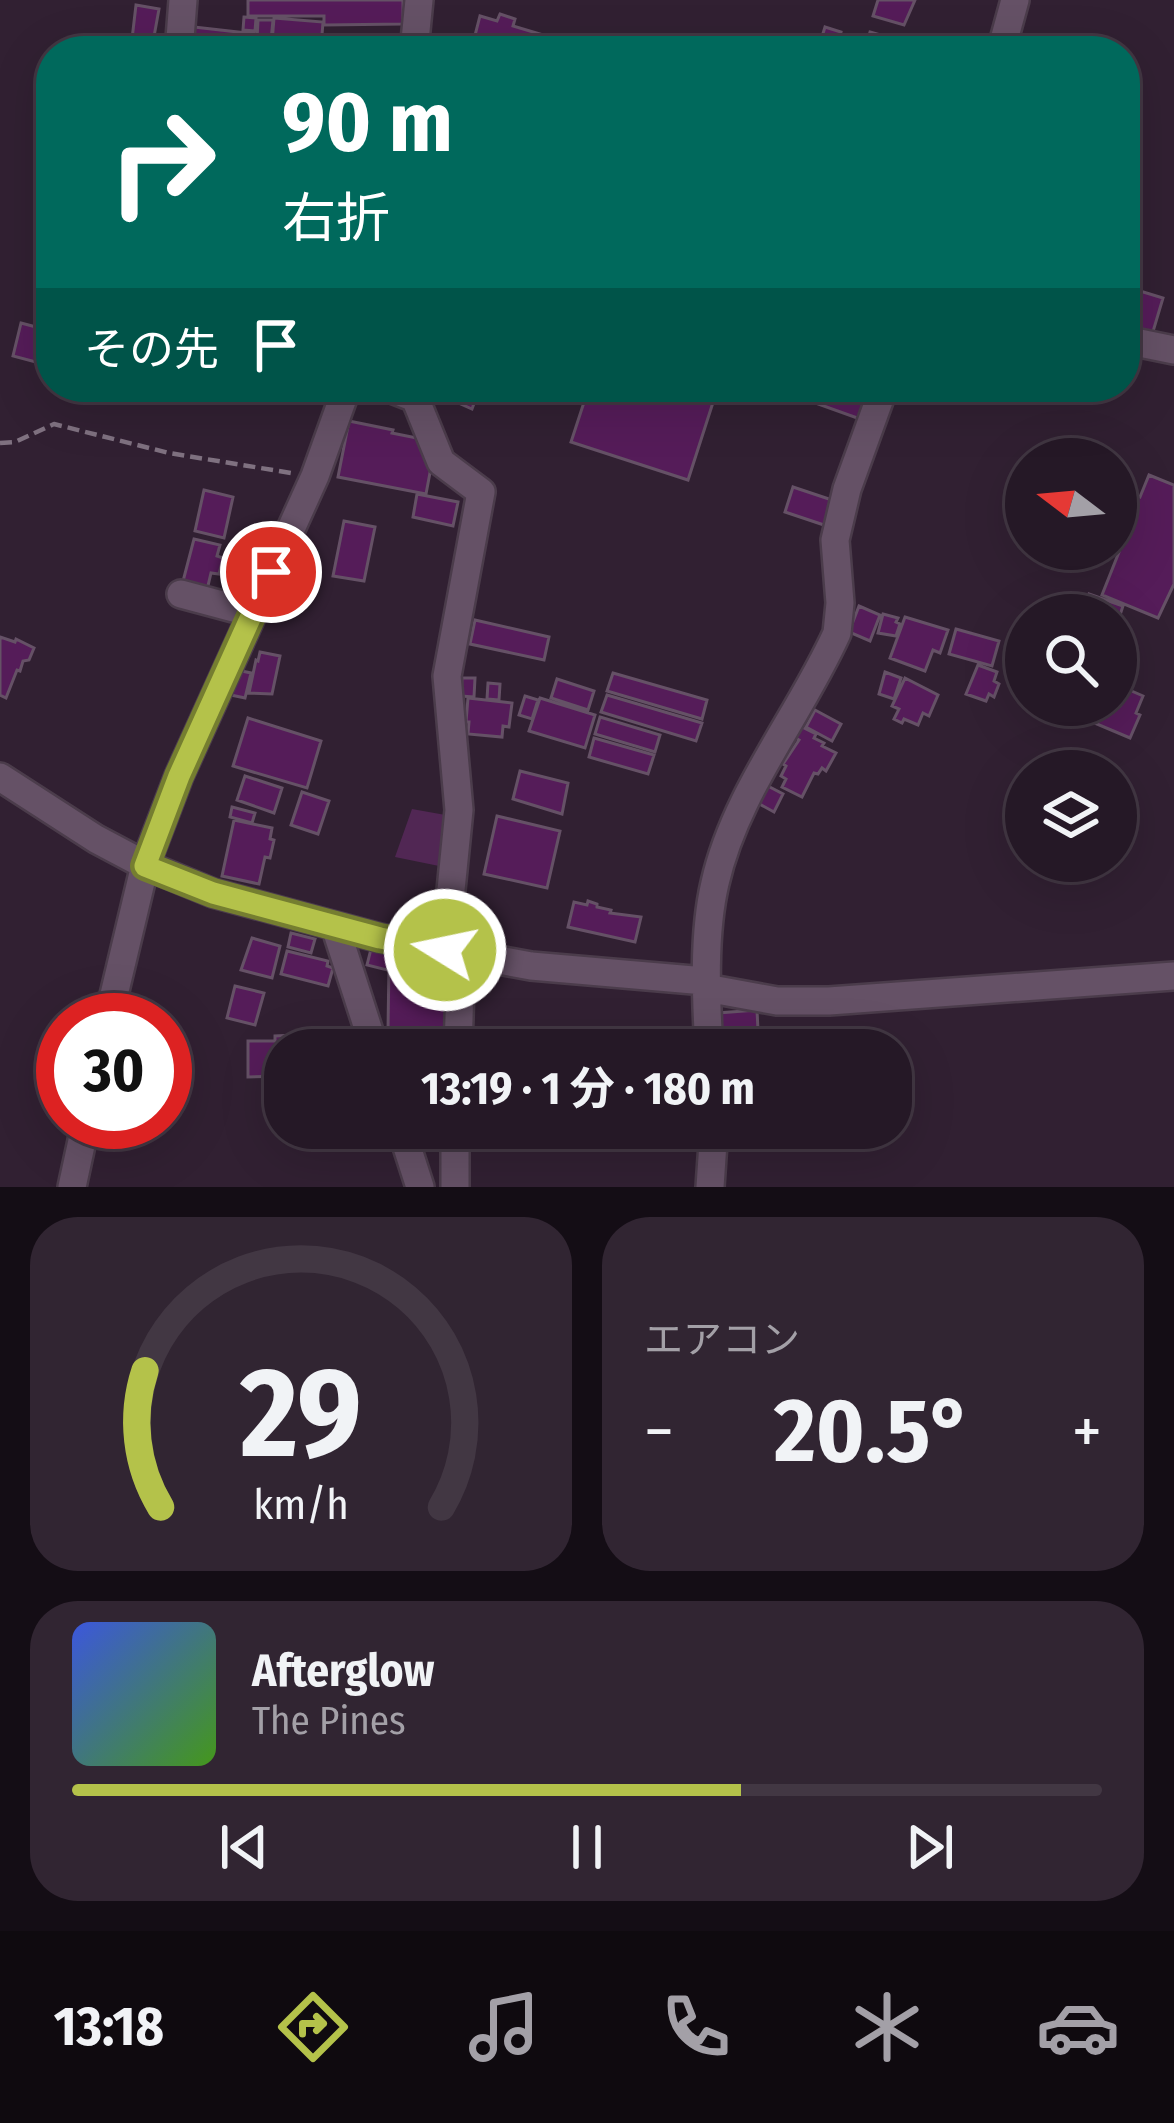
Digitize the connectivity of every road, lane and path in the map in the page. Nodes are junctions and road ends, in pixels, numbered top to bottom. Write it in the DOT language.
graph roads {
  1 [pos="183,0"];
  2 [pos="419,0"];
  3 [pos="1016,0"];
  4 [pos="180,36"];
  5 [pos="415,36"];
  6 [pos="1005,36"];
  7 [pos="1140,343"];
  8 [pos="1174,350"];
  9 [pos="342,402"];
  10 [pos="417,402"];
  11 [pos="879,402"];
  12 [pos="0,443"];
  13 [pos="315,476"];
  14 [pos="181,595"];
  15 [pos="252,613"];
  16 [pos="0,777"];
  17 [pos="145,866"];
  18 [pos="335,926"];
  19 [pos="453,952"];
  20 [pos="1174,976"];
  21 [pos="705,984"];
  22 [pos="114,993"];
  23 [pos="368,1029"];
  24 [pos="457,1029"];
  25 [pos="708,1029"];
  26 [pos="81,1149"];
  27 [pos="408,1149"];
  28 [pos="455,1149"];
  29 [pos="713,1149"];
  30 [pos="73,1187"];
  31 [pos="420,1187"];
  32 [pos="455,1187"];
  33 [pos="710,1187"];
  1 -- 4 [label="street"];
  2 -- 5 [label="street"];
  3 -- 6 [label="street"];
  7 -- 8 [label="street"];
  9 -- 13 [label="street"];
  10 -- 19 [label="street"];
  11 -- 21 [label="street"];
  12 -- 13 [label="path"];
  13 -- 15 [label="street"];
  14 -- 15 [label="street"];
  15 -- 17 [label="street"];
  16 -- 17 [label="street"];
  17 -- 18 [label="street"];
  17 -- 22 [label="street"];
  18 -- 19 [label="street"];
  18 -- 23 [label="street"];
  19 -- 21 [label="street"];
  19 -- 24 [label="street"];
  20 -- 21 [label="street"];
  21 -- 25 [label="street"];
  26 -- 30 [label="street"];
  27 -- 31 [label="street"];
  28 -- 32 [label="street"];
  29 -- 33 [label="street"];
}
